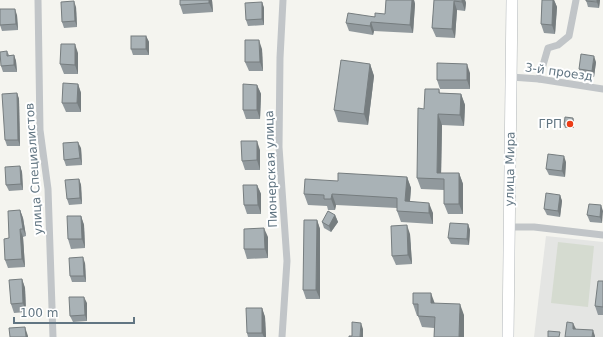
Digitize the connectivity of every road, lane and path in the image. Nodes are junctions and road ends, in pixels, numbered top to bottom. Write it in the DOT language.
graph roads {
  1 [pos="38,0"];
  2 [pos="283,0"];
  3 [pos="512,0"];
  4 [pos="576,0"];
  5 [pos="511,77"];
  6 [pos="539,79"];
  7 [pos="603,89"];
  8 [pos="509,227"];
  9 [pos="603,236"];
  10 [pos="53,337"];
  11 [pos="282,337"];
  12 [pos="508,337"];
  1 -- 10 [label="street, улица Специалистов"];
  2 -- 11 [label="street, Пионерская улица"];
  3 -- 5 [label="main road, улица Мира"];
  4 -- 6 [label="street"];
  5 -- 6 [label="street, 3-й проезд"];
  5 -- 8 [label="main road, улица Мира"];
  6 -- 7 [label="street, 3-й проезд"];
  8 -- 9 [label="street"];
  8 -- 12 [label="main road, улица Мира"];
}
